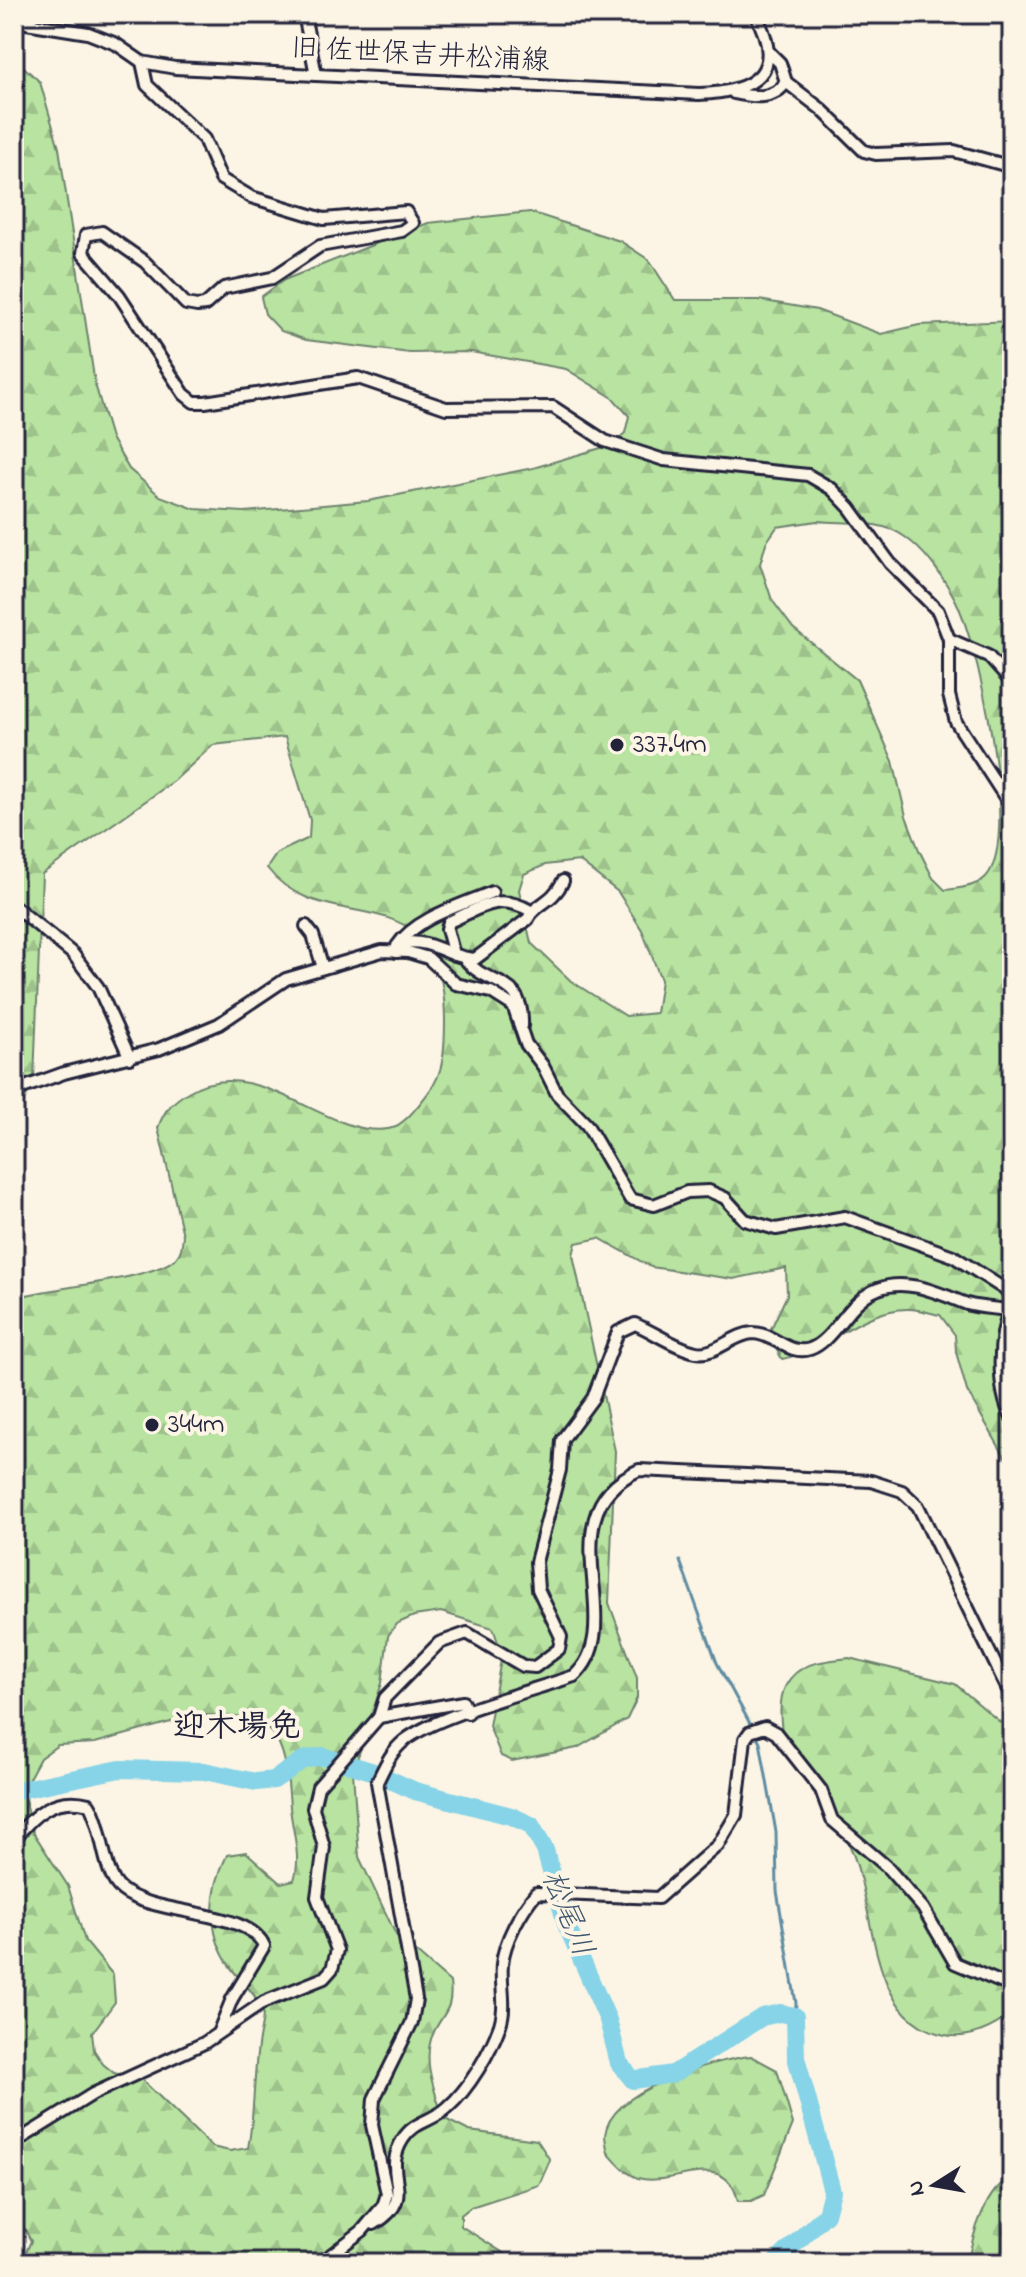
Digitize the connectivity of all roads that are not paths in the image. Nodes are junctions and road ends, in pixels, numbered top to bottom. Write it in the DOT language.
graph roads {
  1 [pos="304,14"];
  2 [pos="755,14"];
  3 [pos="14,21"];
  4 [pos="769,52"];
  5 [pos="142,62"];
  6 [pos="316,75"];
  7 [pos="786,82"];
  8 [pos="732,93"];
  9 [pos="1012,167"];
  10 [pos="949,639"];
  11 [pos="1012,683"];
  12 [pos="1012,808"];
  13 [pos="563,881"];
  14 [pos="492,892"];
  15 [pos="14,906"];
  16 [pos="531,911"];
  17 [pos="306,926"];
  18 [pos="397,952"];
  19 [pos="459,957"];
  20 [pos="323,968"];
  21 [pos="522,1032"];
  22 [pos="130,1058"];
  23 [pos="14,1091"];
  24 [pos="1012,1294"];
  25 [pos="1010,1307"];
  26 [pos="1012,1418"];
  27 [pos="1012,1698"];
  28 [pos="468,1713"];
  29 [pos="379,1717"];
  30 [pos="14,1840"];
  31 [pos="1012,1987"];
  32 [pos="218,2033"];
  33 [pos="14,2143"];
  34 [pos="362,2231"];
  35 [pos="320,2263"];
  1 -- 6 [label="street"];
  2 -- 4 [label="street"];
  3 -- 5 [label="street, 旧 佐世保吉井松浦線"];
  4 -- 7 [label="street"];
  4 -- 8 [label="street"];
  5 -- 6 [label="street, 旧 佐世保吉井松浦線"];
  5 -- 10 [label="street"];
  6 -- 8 [label="street, 旧 佐世保吉井松浦線"];
  7 -- 8 [label="street, 旧 佐世保吉井松浦線"];
  7 -- 9 [label="street"];
  10 -- 11 [label="street"];
  10 -- 12 [label="street"];
  13 -- 16 [label="street"];
  14 -- 18 [label="street"];
  15 -- 22 [label="street"];
  16 -- 19 [label="street"];
  16 -- 19 [label="street"];
  17 -- 20 [label="street"];
  18 -- 19 [label="street"];
  18 -- 20 [label="street"];
  18 -- 21 [label="street"];
  19 -- 21 [label="street"];
  20 -- 22 [label="street"];
  21 -- 24 [label="street"];
  22 -- 23 [label="street"];
  25 -- 26 [label="street"];
  25 -- 29 [label="street"];
  27 -- 28 [label="street"];
  28 -- 29 [label="street"];
  28 -- 34 [label="street"];
  29 -- 32 [label="street"];
  30 -- 32 [label="street"];
  31 -- 34 [label="street"];
  32 -- 33 [label="street"];
  34 -- 35 [label="street"];
}
